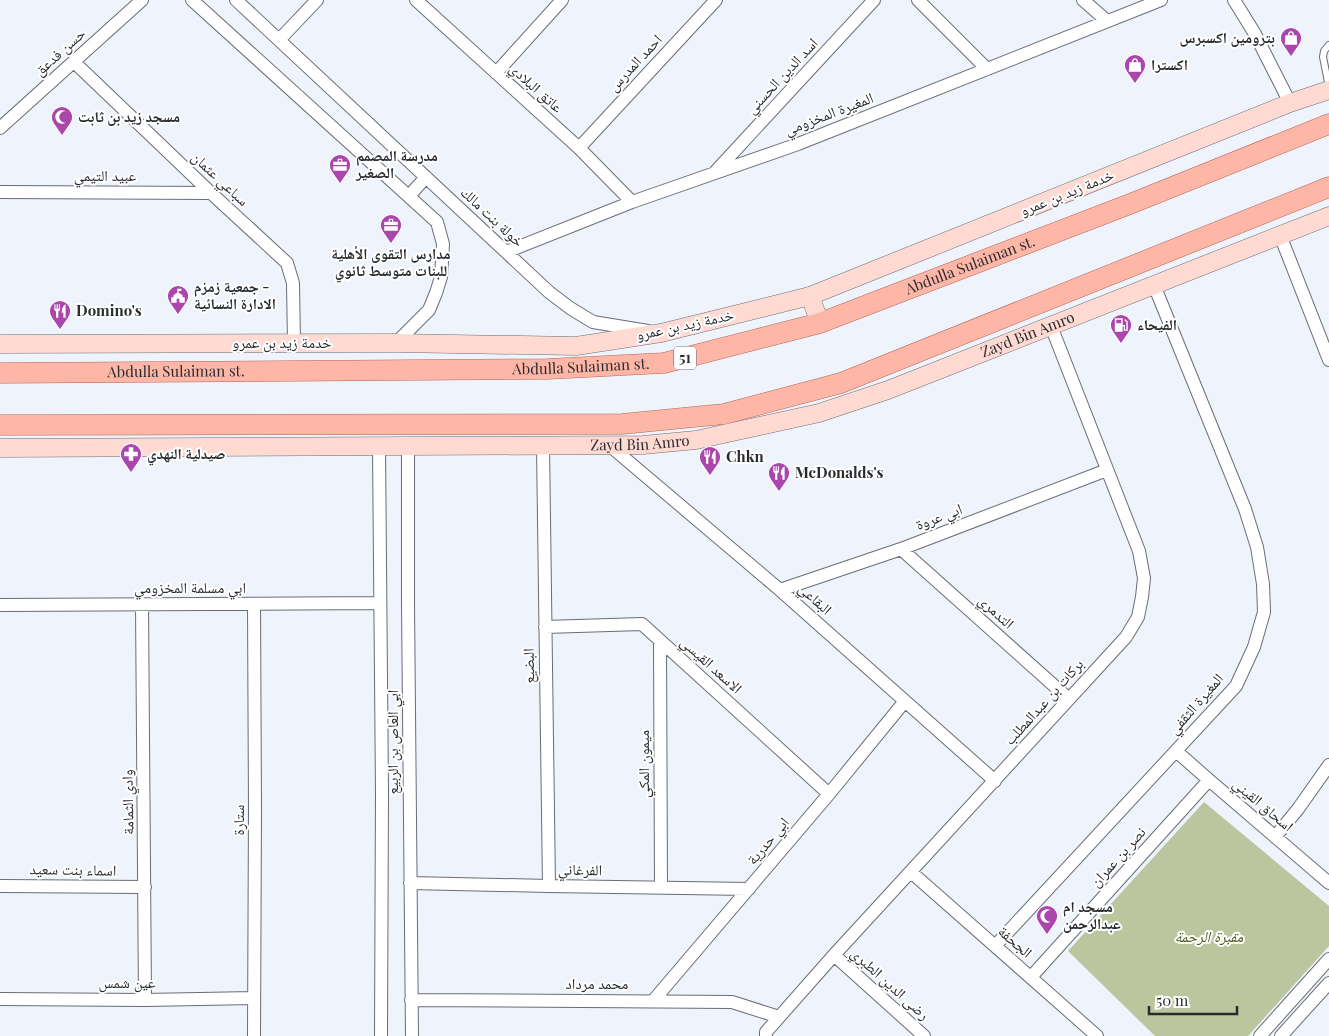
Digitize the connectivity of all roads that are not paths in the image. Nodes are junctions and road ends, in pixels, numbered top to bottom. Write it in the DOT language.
graph roads {
  1 [pos="142,0"];
  2 [pos="192,0"];
  3 [pos="236,0"];
  4 [pos="317,0"];
  5 [pos="416,0"];
  6 [pos="562,0"];
  7 [pos="716,0"];
  8 [pos="874,0"];
  9 [pos="918,0"];
  10 [pos="1083,0"];
  11 [pos="1161,0"];
  12 [pos="1234,0"];
  13 [pos="1107,21"];
  14 [pos="279,40"];
  15 [pos="1329,45"];
  16 [pos="74,62"];
  17 [pos="987,69"];
  18 [pos="496,73"];
  19 [pos="1329,89"];
  20 [pos="1290,103"];
  21 [pos="1329,124"];
  22 [pos="0,128"];
  23 [pos="579,148"];
  24 [pos="714,173"];
  25 [pos="426,177"];
  26 [pos="1329,187"];
  27 [pos="0,192"];
  28 [pos="211,193"];
  29 [pos="409,196"];
  30 [pos="632,202"];
  31 [pos="1329,216"];
  32 [pos="1280,235"];
  33 [pos="506,252"];
  34 [pos="1154,285"];
  35 [pos="810,296"];
  36 [pos="820,323"];
  37 [pos="1051,326"];
  38 [pos="661,333"];
  39 [pos="294,343"];
  40 [pos="396,343"];
  41 [pos="0,344"];
  42 [pos="1329,360"];
  43 [pos="0,373"];
  44 [pos="841,383"];
  45 [pos="849,403"];
  46 [pos="0,425"];
  47 [pos="152,425"];
  48 [pos="543,446"];
  49 [pos="610,446"];
  50 [pos="379,447"];
  51 [pos="408,447"];
  52 [pos="0,448"];
  53 [pos="154,448"];
  54 [pos="1107,470"];
  55 [pos="901,549"];
  56 [pos="780,590"];
  57 [pos="380,603"];
  58 [pos="142,604"];
  59 [pos="254,604"];
  60 [pos="0,605"];
  61 [pos="545,627"];
  62 [pos="660,640"];
  63 [pos="1069,699"];
  64 [pos="905,701"];
  65 [pos="1176,751"];
  66 [pos="1329,765"];
  67 [pos="1209,780"];
  68 [pos="995,781"];
  69 [pos="830,794"];
  70 [pos="1275,837"];
  71 [pos="911,872"];
  72 [pos="410,883"];
  73 [pos="1329,883"];
  74 [pos="0,886"];
  75 [pos="549,886"];
  76 [pos="145,887"];
  77 [pos="661,888"];
  78 [pos="749,889"];
  79 [pos="995,946"];
  80 [pos="834,955"];
  81 [pos="1329,959"];
  82 [pos="1031,977"];
  83 [pos="1329,983"];
  84 [pos="254,998"];
  85 [pos="0,999"];
  86 [pos="145,1000"];
  87 [pos="411,1000"];
  88 [pos="653,1001"];
  89 [pos="779,1018"];
  90 [pos="254,1036"];
  91 [pos="381,1036"];
  92 [pos="412,1036"];
  93 [pos="766,1036"];
  94 [pos="924,1036"];
  95 [pos="1097,1036"];
  96 [pos="1260,1036"];
  97 [pos="1280,1036"];
  1 -- 16 [label="street, حسن فدعق"];
  2 -- 29 [label="street"];
  3 -- 14 [label="street, خولة بنت مالك"];
  4 -- 14 [label="street"];
  5 -- 18 [label="street, عاتق البلادي"];
  6 -- 18 [label="street"];
  7 -- 23 [label="street, احمد المدرس"];
  8 -- 24 [label="street, اسد الدين الحسني"];
  9 -- 17 [label="street"];
  10 -- 13 [label="street"];
  11 -- 13 [label="street, المغيرة المخزومي"];
  12 -- 20 [label="street"];
  13 -- 17 [label="street, المغيرة المخزومي"];
  14 -- 25 [label="street, خولة بنت مالك"];
  15 -- 19 [label="lane"];
  16 -- 22 [label="street, حسن فدعق"];
  16 -- 28 [label="street, سباعي عثمان"];
  17 -- 24 [label="street, المغيرة المخزومي"];
  18 -- 23 [label="street, عاتق البلادي"];
  19 -- 20 [label="main road, خدمة زيد بن عمرو"];
  20 -- 35 [label="main road, خدمة زيد بن عمرو"];
  21 -- 36 [label="main road, Abdulla Sulaiman st. / 51"];
  23 -- 30 [label="street, عاتق البلادي"];
  24 -- 30 [label="street, المغيرة المخزومي"];
  25 -- 29 [label="street"];
  25 -- 33 [label="street, خولة بنت مالك"];
  26 -- 44 [label="main road"];
  27 -- 28 [label="street, عبيد التيمي"];
  28 -- 39 [label="street, سباعي عثمان"];
  29 -- 40 [label="street"];
  30 -- 33 [label="street, المغيرة المخزومي"];
  31 -- 32 [label="main road, Zayd Bin Amro"];
  32 -- 34 [label="main road, Zayd Bin Amro"];
  32 -- 42 [label="street"];
  33 -- 38 [label="street, خولة بنت مالك"];
  34 -- 37 [label="main road, Zayd Bin Amro"];
  34 -- 65 [label="street, المغيرة الثقفي"];
  35 -- 36 [label="main road"];
  35 -- 38 [label="main road, خدمة زيد بن عمرو"];
  36 -- 43 [label="main road, Abdulla Sulaiman st. / 51"];
  37 -- 45 [label="main road, Zayd Bin Amro"];
  37 -- 54 [label="street, بركات بن عبدالمطلب"];
  38 -- 40 [label="main road, خدمة زيد بن عمرو"];
  39 -- 40 [label="main road, خدمة زيد بن عمرو"];
  39 -- 41 [label="main road, خدمة زيد بن عمرو"];
  44 -- 45 [label="main road"];
  44 -- 47 [label="main road"];
  45 -- 49 [label="main road, Zayd Bin Amro"];
  46 -- 47 [label="main road"];
  47 -- 53 [label="street"];
  48 -- 49 [label="main road, Zayd Bin Amro"];
  48 -- 51 [label="main road, Zayd Bin Amro"];
  48 -- 61 [label="street, البضيع"];
  49 -- 56 [label="street, البقاعي"];
  50 -- 51 [label="main road, Zayd Bin Amro"];
  50 -- 53 [label="main road, Zayd Bin Amro"];
  50 -- 57 [label="street, ابي العاص بن الربيع"];
  51 -- 72 [label="street, ابي العاص بن الربيع"];
  52 -- 53 [label="main road, Zayd Bin Amro"];
  54 -- 55 [label="street, ابي عروة"];
  54 -- 63 [label="street, بركات بن عبدالمطلب"];
  55 -- 56 [label="street, ابي عروة"];
  55 -- 63 [label="street, التدمري"];
  56 -- 64 [label="street, البقاعي"];
  57 -- 59 [label="street, ابي مسلمة المخزومي"];
  57 -- 91 [label="street, ابي العاص بن الربيع"];
  58 -- 59 [label="street, ابي مسلمة المخزومي"];
  58 -- 60 [label="street, ابي مسلمة المخزومي"];
  58 -- 76 [label="street, وادي الثمامة"];
  59 -- 84 [label="street, ستارة"];
  61 -- 62 [label="street, الاسعد القيسي"];
  61 -- 75 [label="street, البضيع"];
  62 -- 69 [label="street, الاسعد القيسي"];
  62 -- 77 [label="street, ميمون المكي"];
  63 -- 68 [label="street, بركات بن عبدالمطلب"];
  64 -- 68 [label="street, البقاعي"];
  64 -- 69 [label="street, ابي حدرية"];
  65 -- 67 [label="street, اسحاق القيني"];
  65 -- 79 [label="street, المغيرة الثقفي"];
  66 -- 70 [label="street"];
  67 -- 70 [label="street, اسحاق القيني"];
  67 -- 82 [label="street, نصر بن عمران"];
  68 -- 71 [label="street, بركات بن عبدالمطلب"];
  69 -- 78 [label="street, ابي حدرية"];
  70 -- 73 [label="street, اسحاق القيني"];
  71 -- 79 [label="street, الجحفة"];
  71 -- 80 [label="street, بركات بن عبدالمطلب"];
  72 -- 75 [label="street, الفرغاني"];
  72 -- 87 [label="street, ابي العاص بن الربيع"];
  74 -- 76 [label="street, اسماء بنت سعيد"];
  75 -- 77 [label="street, الفرغاني"];
  76 -- 86 [label="street, وادي الثمامة"];
  77 -- 78 [label="street, الفرغاني"];
  78 -- 88 [label="street, ابي حدرية"];
  79 -- 82 [label="street, الجحفة"];
  80 -- 89 [label="street, بركات بن عبدالمطلب"];
  80 -- 94 [label="street, رضى الدين الطبري"];
  81 -- 96 [label="street"];
  82 -- 95 [label="street, الجحفة"];
  83 -- 97 [label="street"];
  84 -- 86 [label="street, عين شمس"];
  84 -- 90 [label="street, ستارة"];
  85 -- 86 [label="street, عين شمس"];
  87 -- 88 [label="street, محمد مرداد"];
  87 -- 92 [label="street, ابي العاص بن الربيع"];
  88 -- 89 [label="street, محمد مرداد"];
  89 -- 93 [label="street, بركات بن عبدالمطلب"];
}
